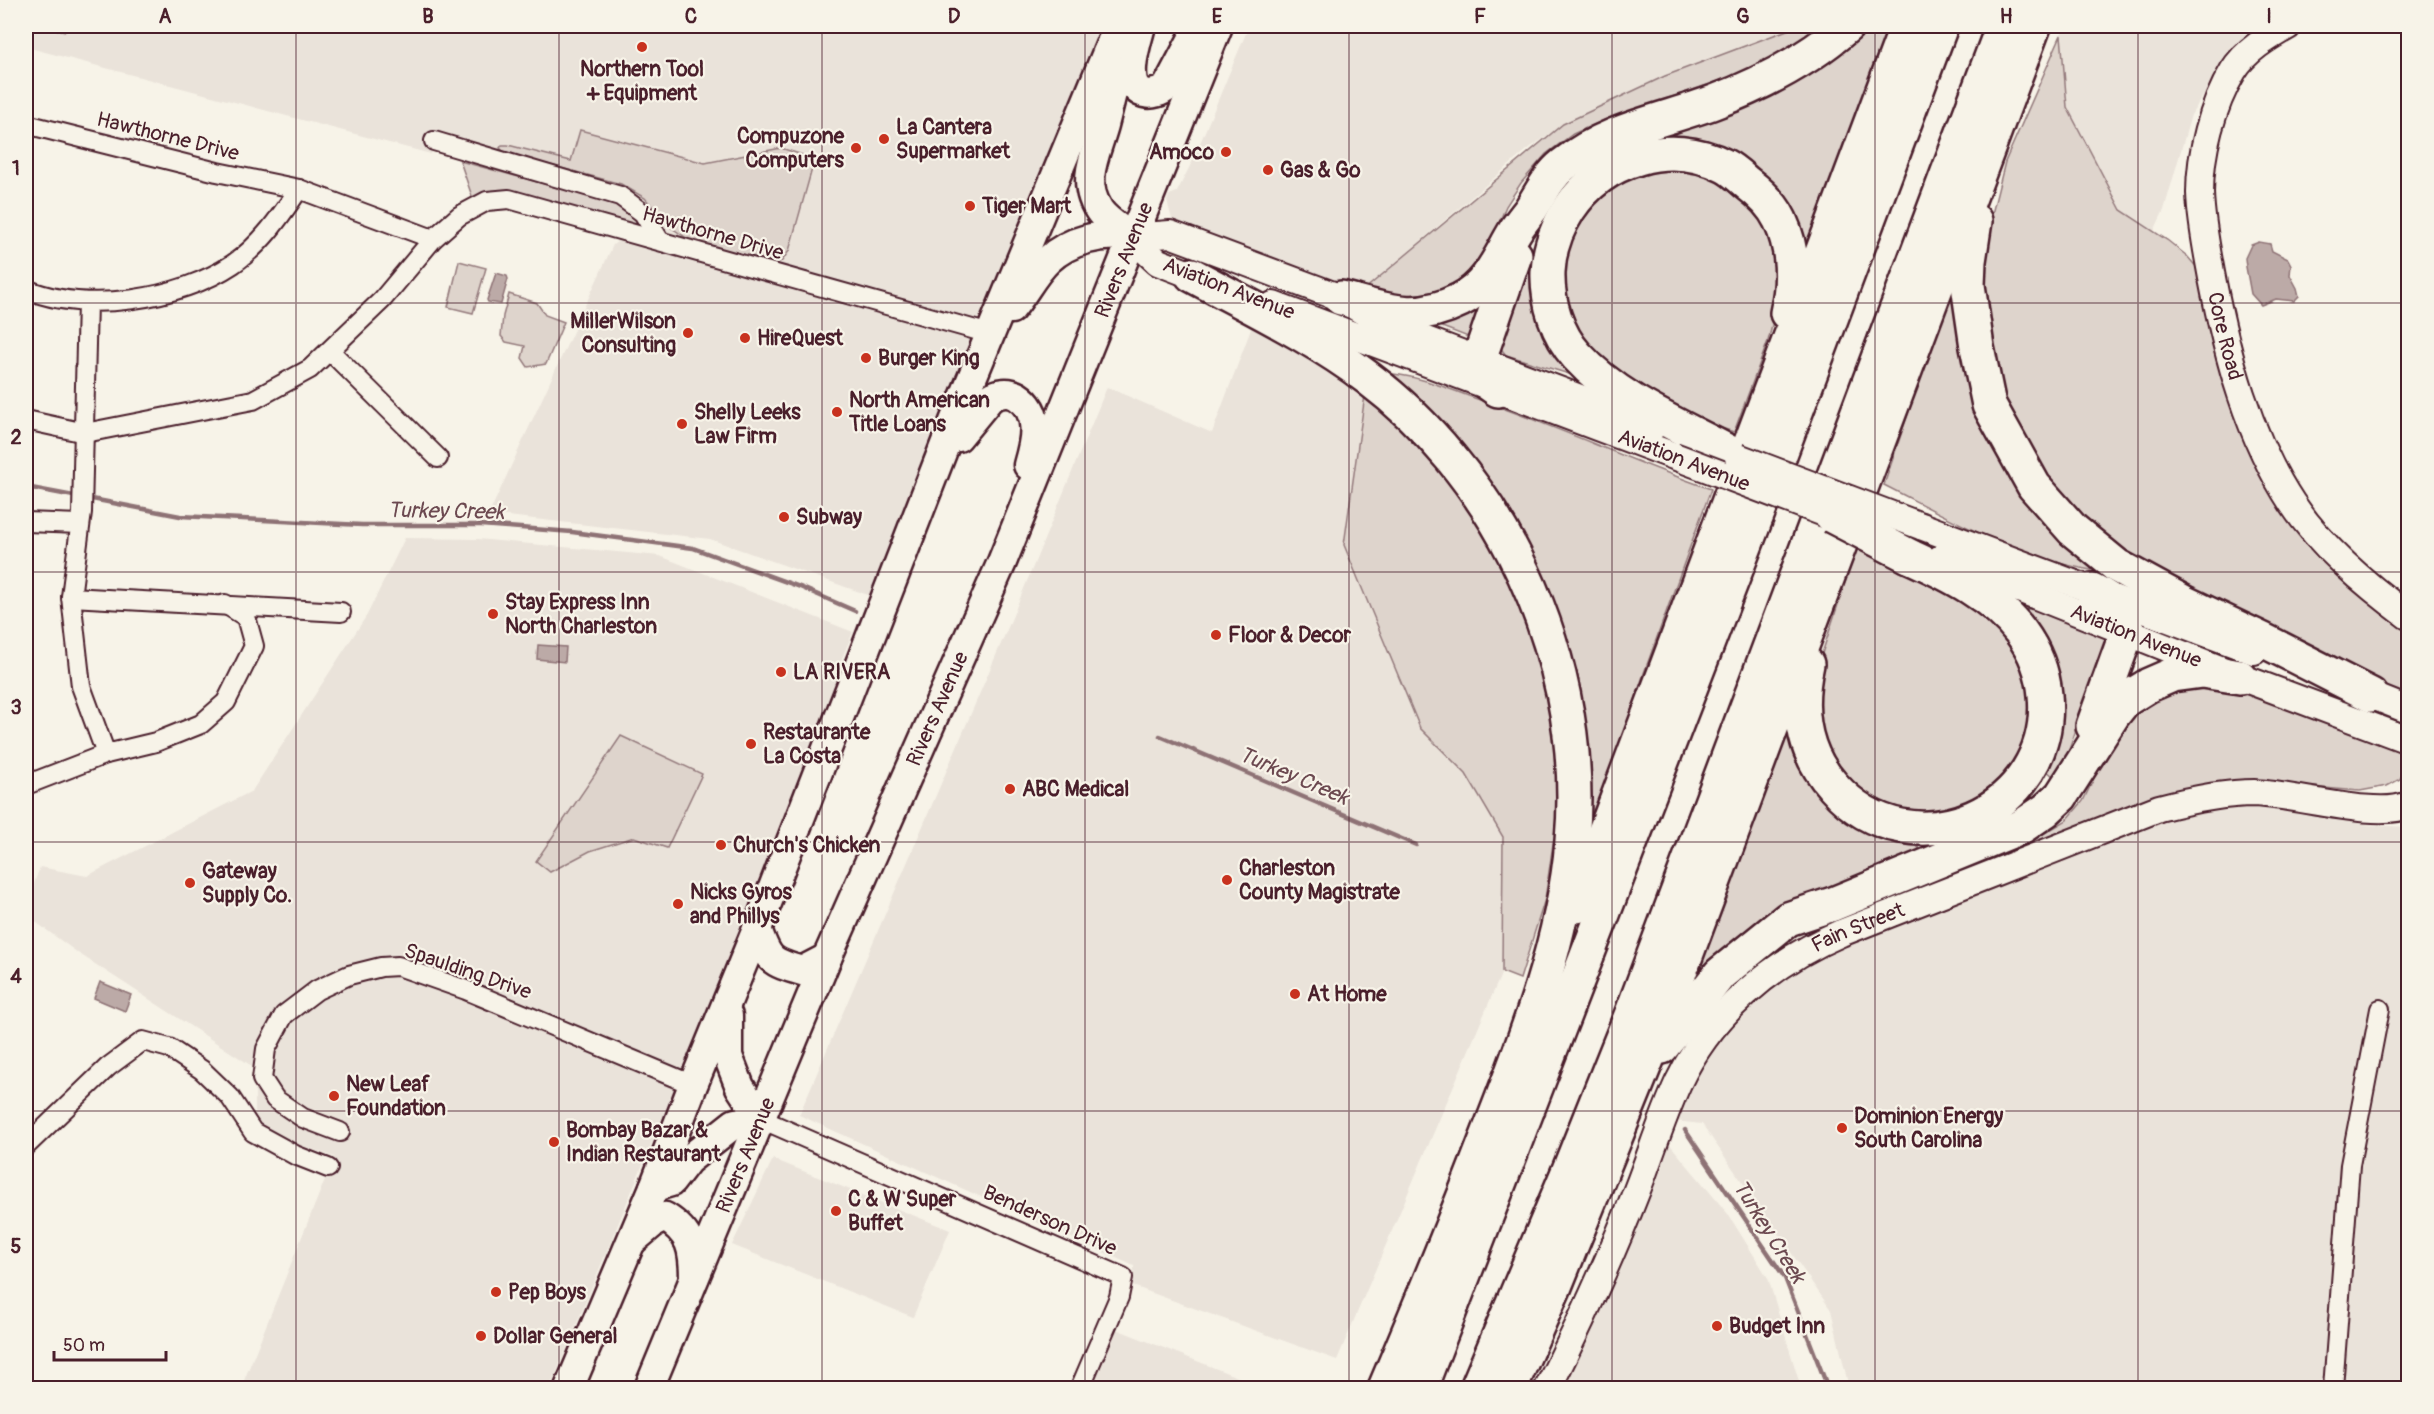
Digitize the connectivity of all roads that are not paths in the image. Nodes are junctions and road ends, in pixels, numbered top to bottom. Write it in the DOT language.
graph roads {
  1 [pos="1118,26"];
  2 [pos="1128,26"];
  3 [pos="1141,26"];
  4 [pos="1198,26"];
  5 [pos="1218,26"];
  6 [pos="1847,26"];
  7 [pos="1907,26"];
  8 [pos="1941,26"];
  9 [pos="2003,26"];
  10 [pos="2034,26"];
  11 [pos="2288,26"];
  12 [pos="2009,93"];
  13 [pos="26,124"];
  14 [pos="434,141"];
  15 [pos="299,189"];
  16 [pos="1532,208"];
  17 [pos="1131,237"];
  18 [pos="433,239"];
  19 [pos="660,241"];
  20 [pos="1192,275"];
  21 [pos="26,289"];
  22 [pos="1341,298"];
  23 [pos="87,302"];
  24 [pos="990,334"];
  25 [pos="330,351"];
  26 [pos="1478,359"];
  27 [pos="1498,390"];
  28 [pos="26,420"];
  29 [pos="85,433"];
  30 [pos="1681,440"];
  31 [pos="1746,448"];
  32 [pos="438,458"];
  33 [pos="938,463"];
  34 [pos="81,518"];
  35 [pos="26,522"];
  36 [pos="1836,529"];
  37 [pos="1914,543"];
  38 [pos="1002,562"];
  39 [pos="2092,590"];
  40 [pos="71,597"];
  41 [pos="225,604"];
  42 [pos="341,612"];
  43 [pos="2409,616"];
  44 [pos="2127,632"];
  45 [pos="2240,676"];
  46 [pos="2371,695"];
  47 [pos="2409,710"];
  48 [pos="2409,740"];
  49 [pos="106,754"];
  50 [pos="2080,765"];
  51 [pos="26,785"];
  52 [pos="2409,805"];
  53 [pos="757,929"];
  54 [pos="827,958"];
  55 [pos="728,1001"];
  56 [pos="2380,1009"];
  57 [pos="1518,1059"];
  58 [pos="693,1084"];
  59 [pos="761,1119"];
  60 [pos="340,1132"];
  61 [pos="26,1146"];
  62 [pos="1604,1167"];
  63 [pos="328,1168"];
  64 [pos="654,1187"];
  65 [pos="631,1242"];
  66 [pos="693,1283"];
  67 [pos="569,1389"];
  68 [pos="649,1389"];
  69 [pos="1080,1389"];
  70 [pos="1386,1389"];
  71 [pos="1420,1389"];
  72 [pos="1477,1389"];
  73 [pos="1510,1389"];
  74 [pos="1548,1389"];
  75 [pos="2333,1389"];
  1 -- 24 [label="main road"];
  2 -- 17 [label="main road"];
  3 -- 4 [label="main road"];
  5 -- 17 [label="main road, Rivers Avenue"];
  6 -- 16 [label="highway"];
  7 -- 31 [label="highway"];
  8 -- 71 [label="highway"];
  9 -- 72 [label="highway"];
  10 -- 12 [label="highway"];
  11 -- 43 [label="street, Core Road"];
  12 -- 36 [label="highway"];
  12 -- 46 [label="highway"];
  13 -- 15 [label="street, Hawthorne Drive"];
  14 -- 19 [label="street"];
  15 -- 18 [label="street, Hawthorne Drive"];
  15 -- 23 [label="street"];
  16 -- 22 [label="highway"];
  16 -- 26 [label="highway"];
  17 -- 20 [label="street, Aviation Avenue"];
  17 -- 22 [label="street, Aviation Avenue"];
  17 -- 24 [label="main road"];
  17 -- 38 [label="main road, Rivers Avenue"];
  18 -- 19 [label="street, Hawthorne Drive"];
  18 -- 25 [label="street, Hawthorne Drive"];
  19 -- 24 [label="street, Hawthorne Drive"];
  20 -- 27 [label="street, Aviation Avenue"];
  20 -- 57 [label="highway"];
  21 -- 23 [label="street"];
  22 -- 26 [label="street, Aviation Avenue"];
  23 -- 29 [label="street"];
  24 -- 33 [label="main road"];
  25 -- 29 [label="street, Hawthorne Drive"];
  25 -- 32 [label="street"];
  26 -- 27 [label="highway"];
  26 -- 30 [label="street, Aviation Avenue"];
  27 -- 30 [label="street, Aviation Avenue"];
  28 -- 29 [label="street, Hawthorne Drive"];
  29 -- 34 [label="street"];
  30 -- 31 [label="highway"];
  30 -- 31 [label="highway"];
  30 -- 36 [label="street, Aviation Avenue, bridge"];
  31 -- 37 [label="street, Aviation Avenue, bridge"];
  31 -- 57 [label="highway"];
  33 -- 38 [label="main road"];
  33 -- 53 [label="main road"];
  34 -- 35 [label="street"];
  34 -- 40 [label="street"];
  36 -- 37 [label="highway, bridge"];
  36 -- 37 [label="highway"];
  36 -- 62 [label="highway"];
  37 -- 39 [label="street, Aviation Avenue"];
  37 -- 44 [label="street, Aviation Avenue"];
  38 -- 54 [label="main road, Rivers Avenue"];
  39 -- 44 [label="highway"];
  39 -- 46 [label="street, Aviation Avenue"];
  40 -- 41 [label="street"];
  40 -- 49 [label="street"];
  41 -- 42 [label="street"];
  41 -- 49 [label="street"];
  44 -- 45 [label="street, Aviation Avenue"];
  44 -- 50 [label="highway"];
  45 -- 48 [label="street, Aviation Avenue"];
  45 -- 50 [label="highway"];
  46 -- 47 [label="street, Aviation Avenue"];
  49 -- 51 [label="street"];
  50 -- 62 [label="highway"];
  52 -- 74 [label="street, Fain Street"];
  53 -- 54 [label="main road"];
  53 -- 55 [label="main road"];
  54 -- 59 [label="main road, Rivers Avenue"];
  55 -- 58 [label="main road"];
  55 -- 59 [label="main road"];
  56 -- 75 [label="street"];
  57 -- 70 [label="highway"];
  58 -- 60 [label="street, Spaulding Drive"];
  58 -- 64 [label="main road"];
  59 -- 64 [label="main road"];
  59 -- 66 [label="main road, Rivers Avenue"];
  59 -- 69 [label="street, Benderson Drive"];
  61 -- 63 [label="street"];
  62 -- 73 [label="highway"];
  64 -- 65 [label="main road"];
  65 -- 66 [label="main road"];
  65 -- 67 [label="main road"];
  66 -- 68 [label="main road, Rivers Avenue"];
}
